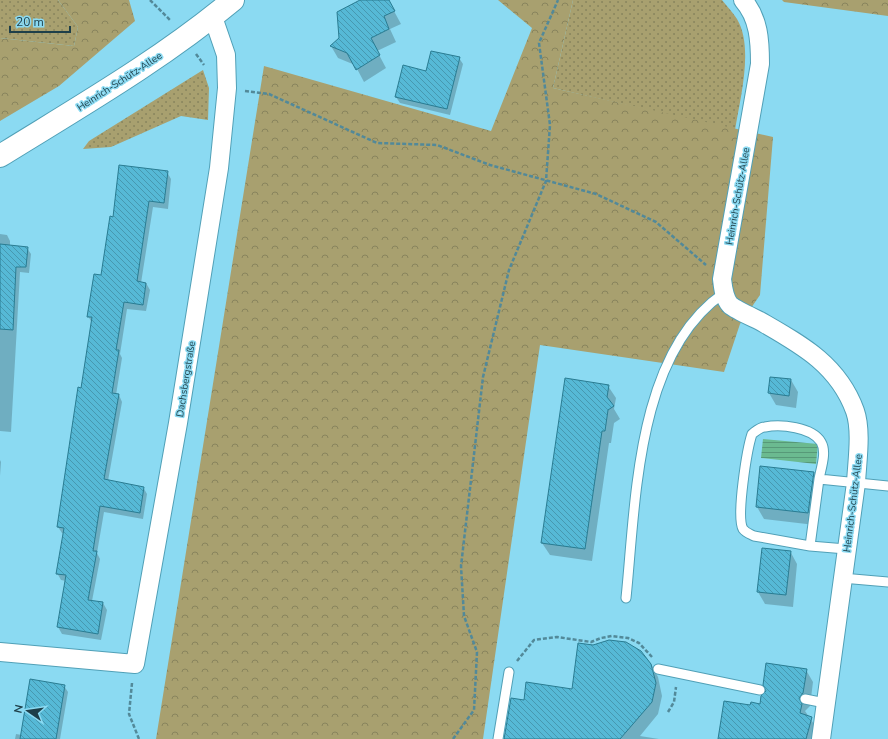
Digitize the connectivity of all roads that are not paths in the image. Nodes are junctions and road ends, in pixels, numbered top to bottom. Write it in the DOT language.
graph roads {
  1 [pos="233,0"];
  2 [pos="743,0"];
  3 [pos="213,17"];
  4 [pos="0,156"];
  5 [pos="723,286"];
  6 [pos="819,479"];
  7 [pos="856,483"];
  8 [pos="888,486"];
  9 [pos="810,546"];
  10 [pos="846,549"];
  11 [pos="842,578"];
  12 [pos="888,582"];
  13 [pos="626,598"];
  14 [pos="0,652"];
  15 [pos="658,669"];
  16 [pos="509,672"];
  17 [pos="760,690"];
  18 [pos="805,698"];
  19 [pos="825,703"];
  20 [pos="498,739"];
  21 [pos="821,739"];
  1 -- 3 [label="main road, Heinrich-Schütz-Allee"];
  2 -- 5 [label="street, Heinrich-Schütz-Allee"];
  3 -- 4 [label="main road, Heinrich-Schütz-Allee"];
  3 -- 14 [label="street, Dachsbergstraße"];
  5 -- 7 [label="street, Heinrich-Schütz-Allee"];
  5 -- 13 [label="lane"];
  6 -- 7 [label="lane"];
  6 -- 9 [label="lane"];
  6 -- 9 [label="lane"];
  7 -- 8 [label="lane"];
  7 -- 10 [label="street, Heinrich-Schütz-Allee"];
  9 -- 10 [label="lane"];
  10 -- 11 [label="street, Heinrich-Schütz-Allee"];
  11 -- 12 [label="lane"];
  11 -- 19 [label="street, Heinrich-Schütz-Allee"];
  15 -- 17 [label="lane"];
  16 -- 20 [label="lane"];
  18 -- 19 [label="lane"];
  19 -- 21 [label="street, Heinrich-Schütz-Allee"];
}
